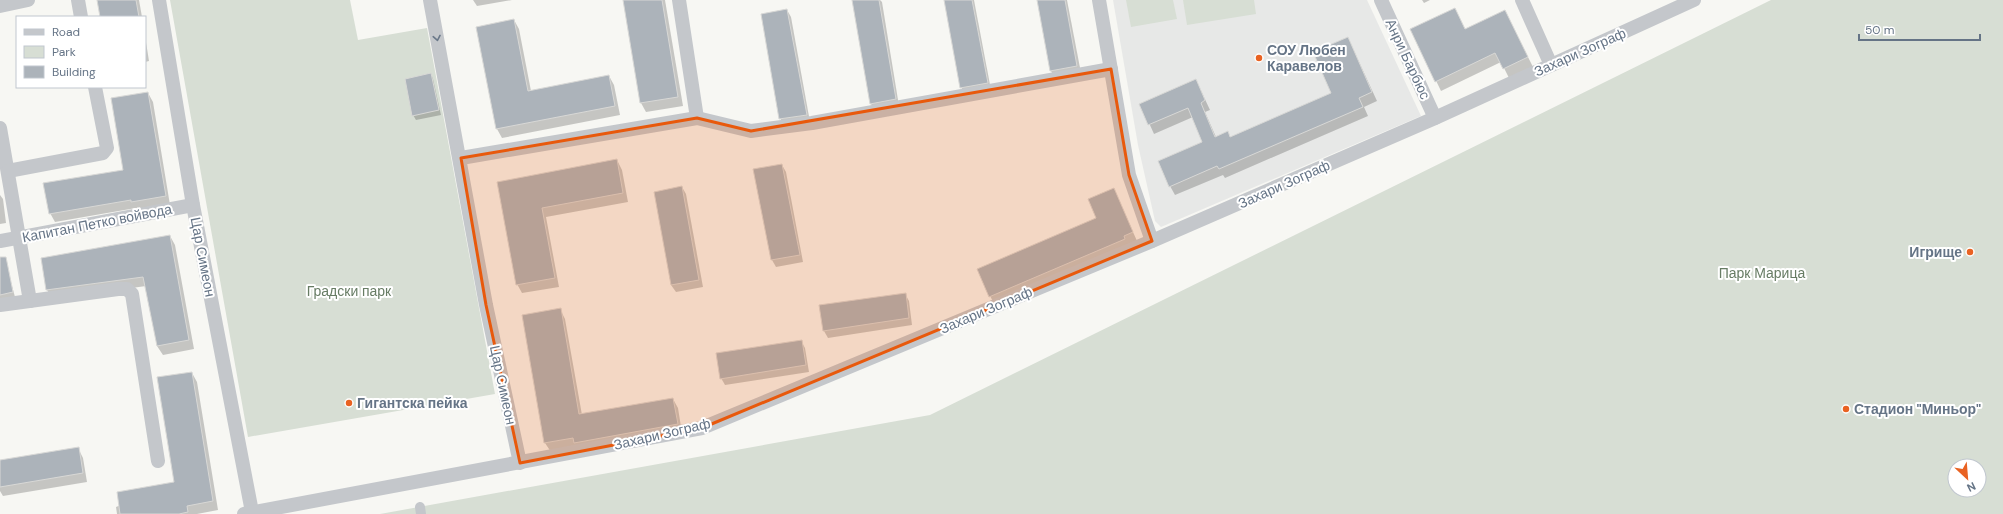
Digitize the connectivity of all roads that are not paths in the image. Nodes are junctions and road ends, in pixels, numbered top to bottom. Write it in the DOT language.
graph roads {
  1 [pos="28,0"];
  2 [pos="78,0"];
  3 [pos="159,0"];
  4 [pos="430,0"];
  5 [pos="679,0"];
  6 [pos="1099,0"];
  7 [pos="1380,0"];
  8 [pos="1522,0"];
  9 [pos="1694,0"];
  10 [pos="0,6"];
  11 [pos="81,16"];
  12 [pos="1551,65"];
  13 [pos="1112,69"];
  14 [pos="95,88"];
  15 [pos="697,118"];
  16 [pos="1435,118"];
  17 [pos="0,128"];
  18 [pos="461,158"];
  19 [pos="8,171"];
  20 [pos="193,205"];
  21 [pos="20,238"];
  22 [pos="0,241"];
  23 [pos="1152,241"];
  24 [pos="30,301"];
  25 [pos="0,305"];
  26 [pos="158,461"];
  27 [pos="520,463"];
  28 [pos="248,513"];
  1 -- 10 [label="street"];
  2 -- 11 [label="street"];
  3 -- 20 [label="street, Цар Симеон"];
  4 -- 18 [label="street, Цар Симеон, one-way"];
  5 -- 15 [label="street"];
  6 -- 13 [label="street"];
  7 -- 16 [label="street, Анри Барбюс"];
  8 -- 12 [label="street"];
  9 -- 12 [label="street, Захари Зограф"];
  12 -- 16 [label="street, Захари Зограф"];
  13 -- 15 [label="street"];
  13 -- 23 [label="street"];
  14 -- 19 [label="street"];
  15 -- 18 [label="street"];
  16 -- 23 [label="street, Захари Зограф"];
  17 -- 19 [label="street"];
  18 -- 27 [label="street, Цар Симеон"];
  19 -- 21 [label="street"];
  20 -- 21 [label="street, Капитан Петко войвода"];
  20 -- 28 [label="street, Цар Симеон"];
  21 -- 22 [label="street, Капитан Петко войвода"];
  21 -- 24 [label="street"];
  23 -- 27 [label="street, Захари Зограф"];
  24 -- 25 [label="street"];
  24 -- 26 [label="street"];
  27 -- 28 [label="street, Захари Зограф"];
}
